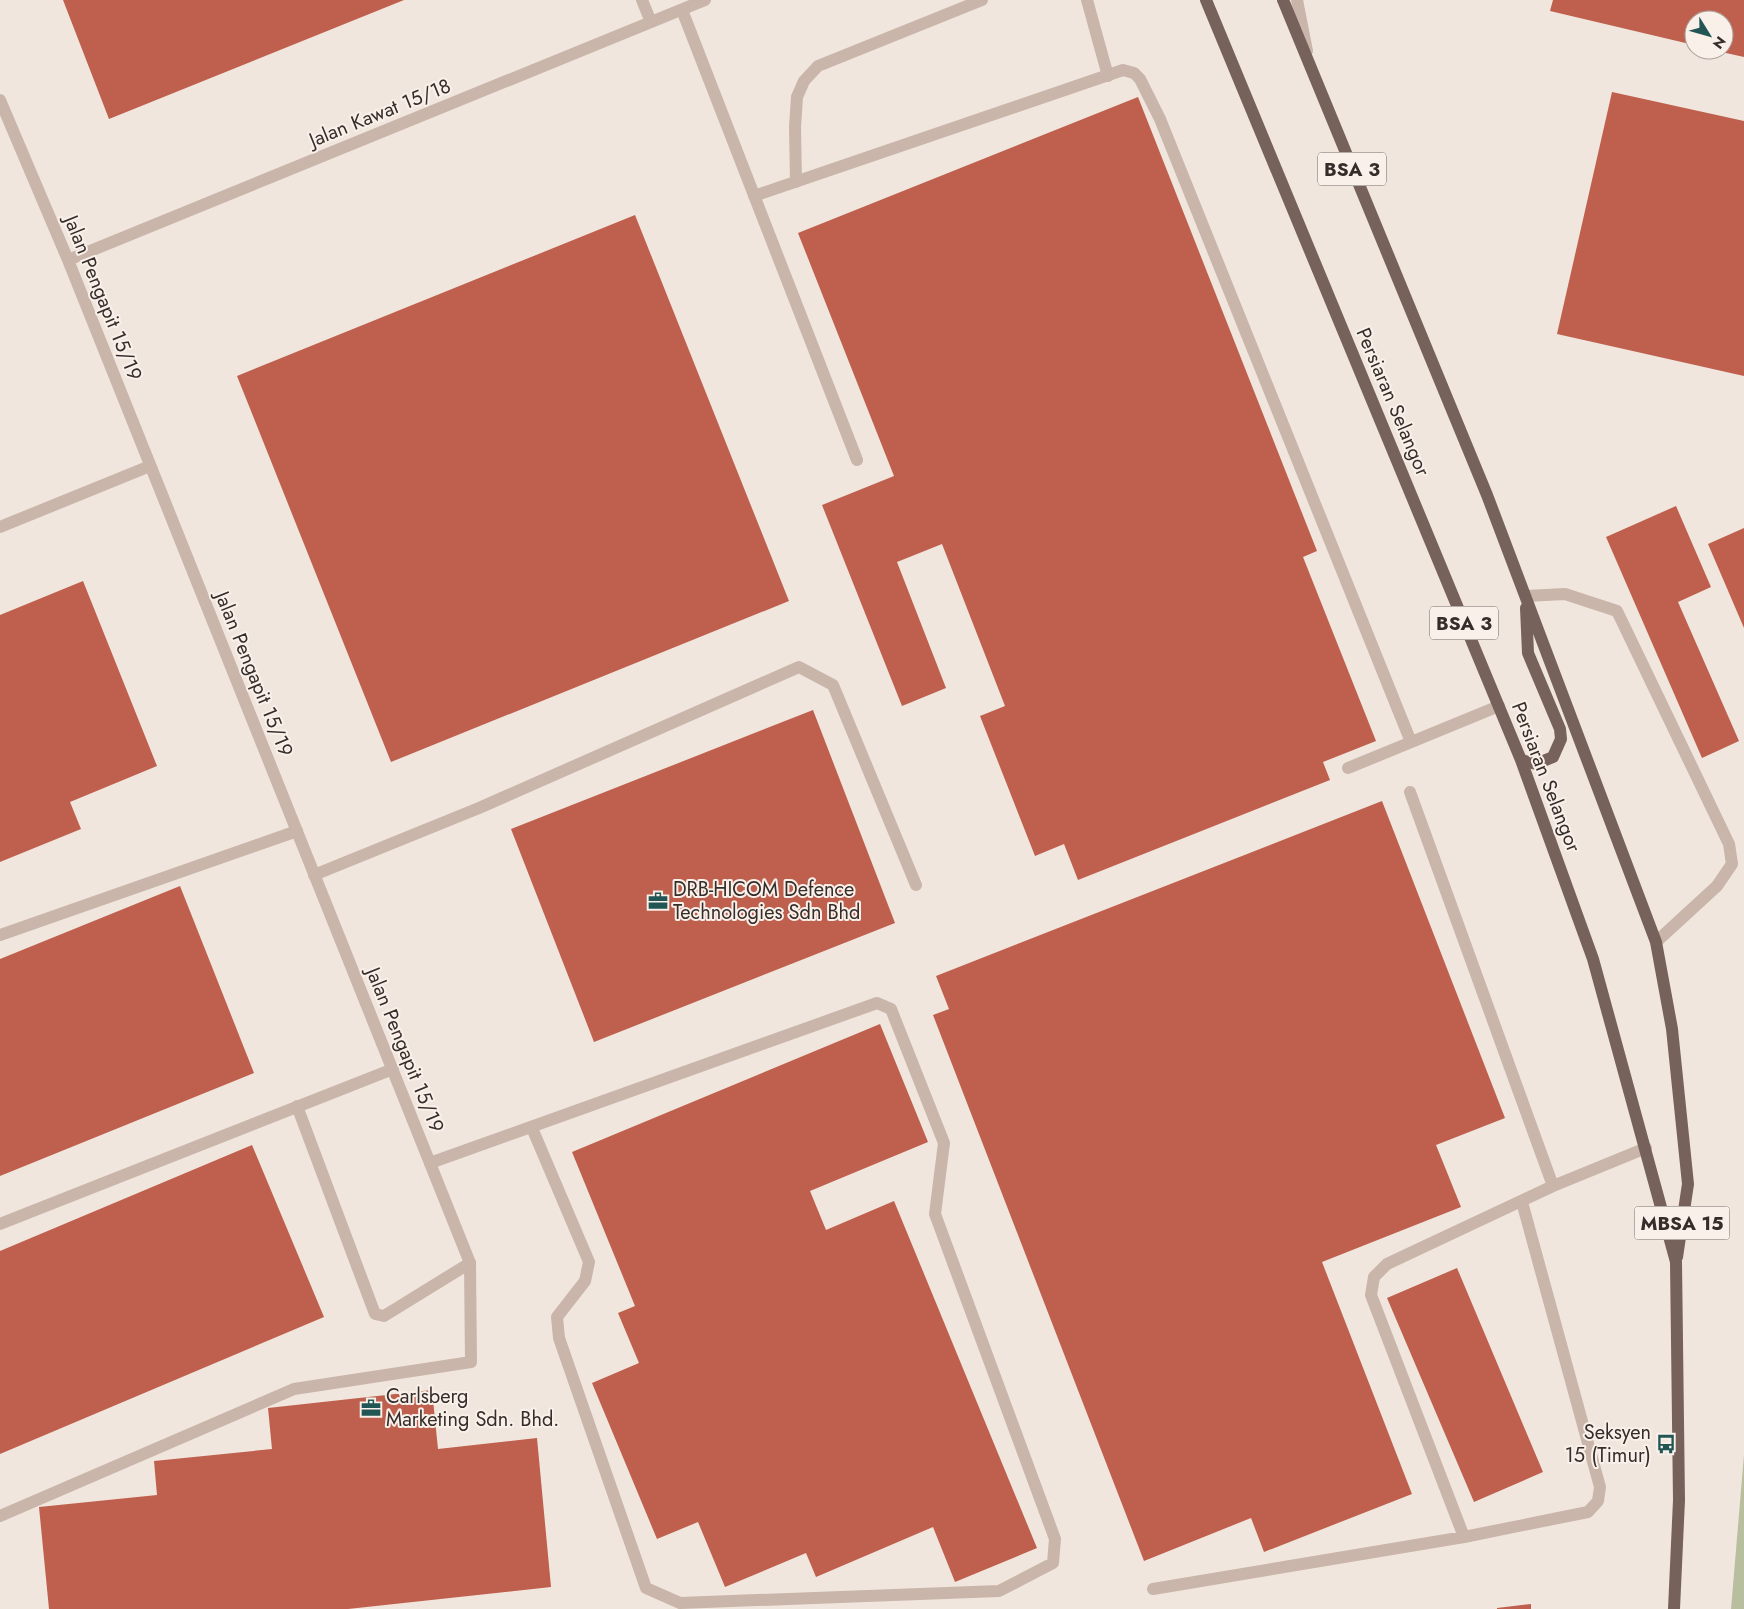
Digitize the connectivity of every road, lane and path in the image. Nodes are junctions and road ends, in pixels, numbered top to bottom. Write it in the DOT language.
graph roads {
  1 [pos="642,0"];
  2 [pos="706,0"];
  3 [pos="982,0"];
  4 [pos="1087,0"];
  5 [pos="1206,0"];
  6 [pos="1283,0"];
  7 [pos="1297,0"];
  8 [pos="682,10"];
  9 [pos="651,22"];
  10 [pos="1311,68"];
  11 [pos="1108,76"];
  12 [pos="0,100"];
  13 [pos="796,182"];
  14 [pos="754,196"];
  15 [pos="68,260"];
  16 [pos="857,460"];
  17 [pos="150,466"];
  18 [pos="1,525"];
  19 [pos="1526,596"];
  20 [pos="1499,706"];
  21 [pos="1411,742"];
  22 [pos="1521,760"];
  23 [pos="1348,768"];
  24 [pos="1410,792"];
  25 [pos="297,831"];
  26 [pos="314,875"];
  27 [pos="916,885"];
  28 [pos="0,934"];
  29 [pos="1656,942"];
  30 [pos="393,1069"];
  31 [pos="297,1106"];
  32 [pos="532,1128"];
  33 [pos="1646,1148"];
  34 [pos="430,1163"];
  35 [pos="1688,1184"];
  36 [pos="1554,1186"];
  37 [pos="1522,1202"];
  38 [pos="0,1224"];
  39 [pos="1676,1262"];
  40 [pos="470,1263"];
  41 [pos="0,1516"];
  42 [pos="1464,1538"];
  43 [pos="1153,1589"];
  44 [pos="1674,1609"];
  1 -- 9 [label="street"];
  2 -- 8 [label="street, Jalan Kawat 15/18"];
  3 -- 13 [label="street"];
  4 -- 11 [label="street"];
  5 -- 20 [label="main road, Persiaran Selangor / BSA 3"];
  6 -- 10 [label="main road, BSA 3"];
  7 -- 10 [label="street"];
  8 -- 9 [label="street, Jalan Kawat 15/18"];
  8 -- 14 [label="street"];
  9 -- 15 [label="street, Jalan Kawat 15/18"];
  10 -- 19 [label="main road, BSA 3"];
  11 -- 13 [label="street"];
  11 -- 21 [label="street"];
  12 -- 15 [label="street, Jalan Pengapit 15/19"];
  13 -- 14 [label="street"];
  14 -- 16 [label="street"];
  15 -- 17 [label="street, Jalan Pengapit 15/19"];
  17 -- 18 [label="street"];
  17 -- 25 [label="street, Jalan Pengapit 15/19"];
  19 -- 22 [label="main road"];
  19 -- 29 [label="main road, BSA 3"];
  19 -- 29 [label="street"];
  20 -- 21 [label="street"];
  20 -- 22 [label="main road, Persiaran Selangor / BSA 3"];
  21 -- 23 [label="street"];
  22 -- 33 [label="main road, Persiaran Selangor / BSA 3"];
  24 -- 36 [label="street"];
  25 -- 26 [label="street, Jalan Pengapit 15/19"];
  25 -- 28 [label="street"];
  26 -- 27 [label="street"];
  26 -- 30 [label="street, Jalan Pengapit 15/19"];
  29 -- 35 [label="main road, BSA 3"];
  30 -- 31 [label="street"];
  30 -- 34 [label="street, Jalan Pengapit 15/19"];
  31 -- 38 [label="street"];
  31 -- 40 [label="street"];
  32 -- 32 [label="street"];
  32 -- 34 [label="street"];
  33 -- 36 [label="street"];
  33 -- 39 [label="main road, Persiaran Selangor / BSA 3"];
  34 -- 40 [label="street, Jalan Pengapit 15/19"];
  35 -- 39 [label="main road, MBSA 15"];
  36 -- 37 [label="street"];
  37 -- 42 [label="street"];
  37 -- 42 [label="street"];
  39 -- 44 [label="main road, Persiaran Selangor / BSA 3"];
  40 -- 41 [label="street"];
  42 -- 43 [label="street"];
}
